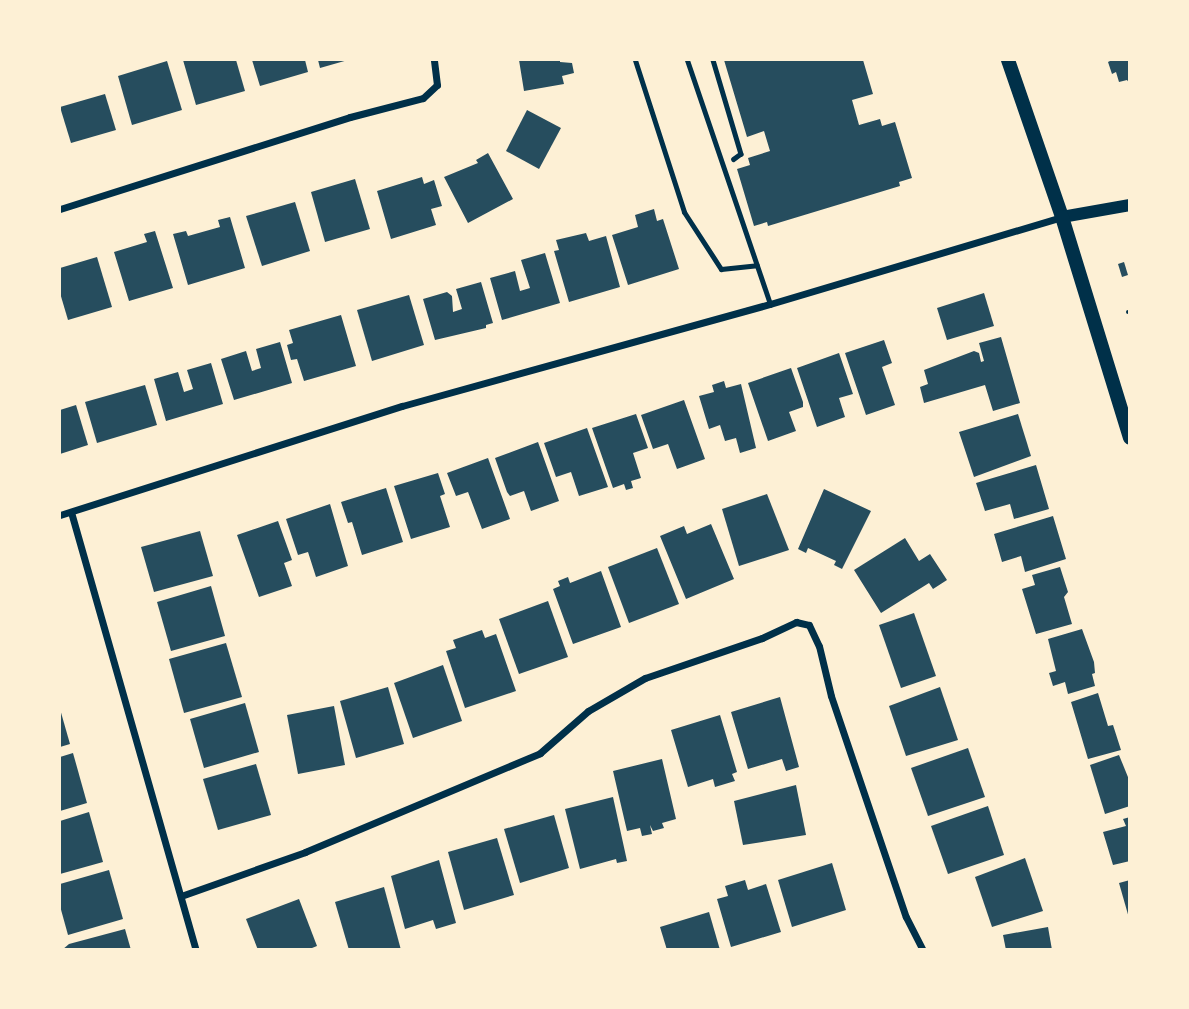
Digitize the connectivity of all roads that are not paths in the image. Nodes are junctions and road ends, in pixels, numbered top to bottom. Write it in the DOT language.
graph roads {
  1 [pos="434,60"];
  2 [pos="635,60"];
  3 [pos="687,60"];
  4 [pos="1008,60"];
  5 [pos="1129,205"];
  6 [pos="60,209"];
  7 [pos="1062,217"];
  8 [pos="757,265"];
  9 [pos="770,304"];
  10 [pos="1129,438"];
  11 [pos="71,512"];
  12 [pos="60,515"];
  13 [pos="181,896"];
  14 [pos="196,950"];
  15 [pos="923,950"];
  1 -- 6 [label="street"];
  2 -- 8 [label="lane"];
  3 -- 8 [label="lane"];
  4 -- 7 [label="main road"];
  5 -- 7 [label="street"];
  7 -- 9 [label="street"];
  7 -- 10 [label="main road"];
  8 -- 9 [label="lane"];
  9 -- 11 [label="street"];
  11 -- 12 [label="street"];
  11 -- 13 [label="street"];
  13 -- 14 [label="street"];
  13 -- 15 [label="street"];
}
